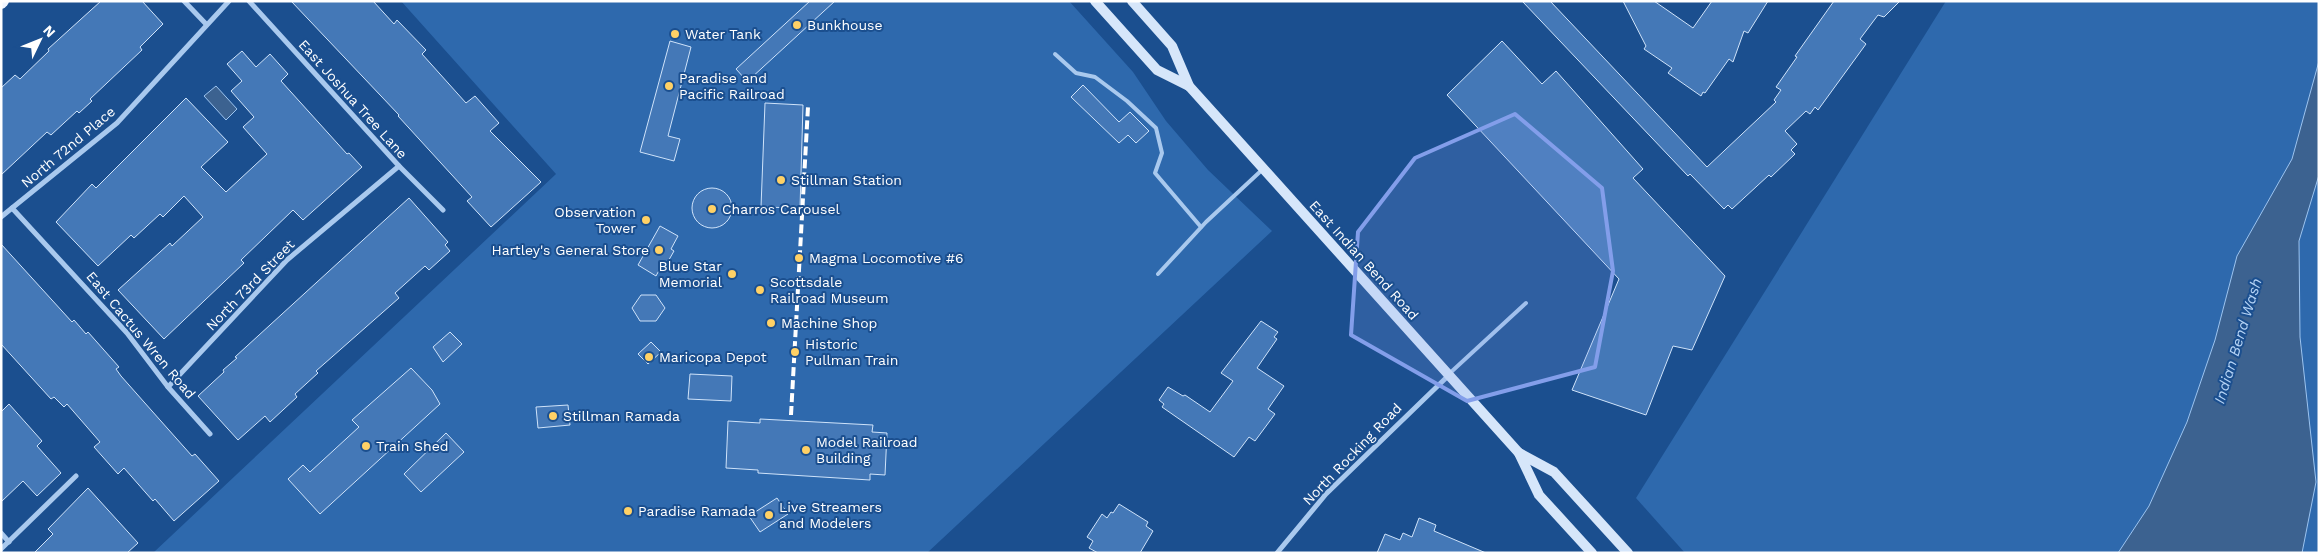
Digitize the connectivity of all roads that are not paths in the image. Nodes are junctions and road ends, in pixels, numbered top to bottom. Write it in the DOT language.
graph roads {
  1 [pos="184,1"];
  2 [pos="228,1"];
  3 [pos="249,1"];
  4 [pos="1095,1"];
  5 [pos="1132,1"];
  6 [pos="206,24"];
  7 [pos="1055,54"];
  8 [pos="1189,86"];
  9 [pos="400,166"];
  10 [pos="1264,168"];
  11 [pos="12,208"];
  12 [pos="443,210"];
  13 [pos="1,217"];
  14 [pos="1201,227"];
  15 [pos="1158,274"];
  16 [pos="1526,303"];
  17 [pos="1448,375"];
  18 [pos="168,387"];
  19 [pos="210,434"];
  20 [pos="1519,453"];
  21 [pos="76,476"];
  22 [pos="1,533"];
  23 [pos="9,542"];
  24 [pos="1,549"];
  25 [pos="1276,553"];
  26 [pos="1592,553"];
  27 [pos="1628,553"];
  1 -- 6 [label="street"];
  2 -- 6 [label="street"];
  3 -- 9 [label="street, East Joshua Tree Lane"];
  4 -- 8 [label="main road, East Indian Bend Road"];
  5 -- 8 [label="main road, East Indian Bend Road"];
  6 -- 11 [label="street, North 72nd Place"];
  7 -- 14 [label="lane"];
  8 -- 10 [label="main road, East Indian Bend Road"];
  9 -- 12 [label="street, East Joshua Tree Lane"];
  9 -- 18 [label="street, North 73rd Street"];
  10 -- 14 [label="lane"];
  10 -- 17 [label="main road, East Indian Bend Road"];
  11 -- 13 [label="street, North 72nd Place"];
  11 -- 18 [label="street, East Cactus Wren Road"];
  14 -- 15 [label="lane"];
  16 -- 17 [label="lane"];
  17 -- 20 [label="main road, East Indian Bend Road"];
  17 -- 25 [label="street, North Rocking Road"];
  18 -- 19 [label="street, East Cactus Wren Road"];
  20 -- 26 [label="main road, East Indian Bend Road"];
  20 -- 27 [label="main road, East Indian Bend Road"];
  21 -- 23 [label="street"];
  22 -- 23 [label="street"];
  23 -- 24 [label="street"];
}
